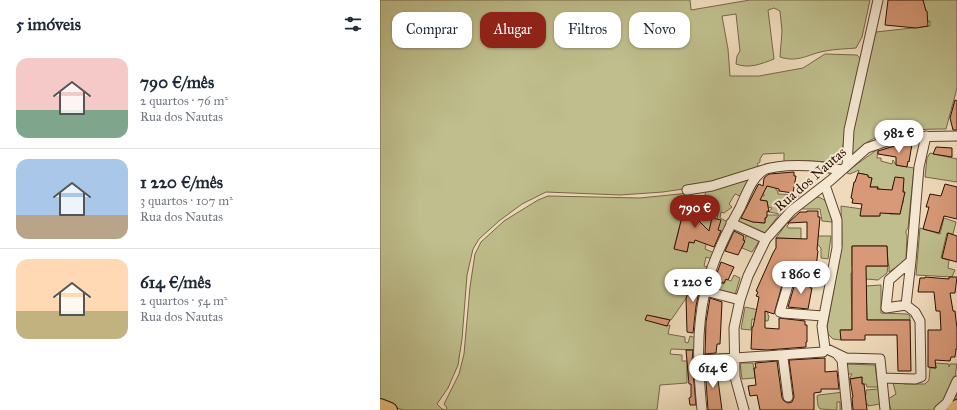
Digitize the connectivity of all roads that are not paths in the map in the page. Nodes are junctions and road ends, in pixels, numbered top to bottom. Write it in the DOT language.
graph roads {
  1 [pos="878,0"];
  2 [pos="926,136"];
  3 [pos="957,136"];
  4 [pos="845,168"];
  5 [pos="765,169"];
  6 [pos="825,185"];
  7 [pos="687,190"];
  8 [pos="731,223"];
  9 [pos="766,239"];
  10 [pos="911,261"];
  11 [pos="830,280"];
  12 [pos="705,291"];
  13 [pos="740,300"];
  14 [pos="906,305"];
  15 [pos="823,316"];
  16 [pos="825,348"];
  17 [pos="837,354"];
  18 [pos="779,355"];
  19 [pos="735,358"];
  20 [pos="698,360"];
  21 [pos="882,378"];
  22 [pos="957,381"];
  23 [pos="788,397"];
  24 [pos="380,406"];
  25 [pos="957,407"];
  26 [pos="390,410"];
  27 [pos="702,410"];
  28 [pos="744,410"];
  29 [pos="847,410"];
  30 [pos="885,410"];
  31 [pos="939,410"];
  32 [pos="954,410"];
  1 -- 4 [label="street"];
  2 -- 3 [label="street, Rua dos Nautas"];
  2 -- 4 [label="street, Rua dos Nautas"];
  2 -- 10 [label="street"];
  4 -- 5 [label="street"];
  4 -- 6 [label="street, Rua dos Nautas"];
  5 -- 7 [label="street"];
  5 -- 8 [label="street"];
  6 -- 9 [label="street, Rua dos Nautas"];
  6 -- 11 [label="street"];
  8 -- 9 [label="street"];
  8 -- 12 [label="street"];
  9 -- 13 [label="street, Rua dos Nautas"];
  10 -- 14 [label="street"];
  10 -- 14 [label="street"];
  11 -- 15 [label="street"];
  11 -- 15 [label="street"];
  12 -- 13 [label="street"];
  12 -- 20 [label="street"];
  13 -- 19 [label="street, Rua dos Nautas"];
  14 -- 21 [label="street"];
  15 -- 16 [label="street"];
  16 -- 17 [label="street"];
  16 -- 18 [label="street"];
  17 -- 21 [label="street"];
  17 -- 29 [label="street"];
  18 -- 19 [label="street"];
  18 -- 23 [label="street"];
  19 -- 20 [label="street"];
  19 -- 28 [label="street, Rua dos Nautas"];
  20 -- 27 [label="street"];
  21 -- 30 [label="street"];
  22 -- 31 [label="street"];
  24 -- 26 [label="main road"];
  25 -- 32 [label="main road"];
}
